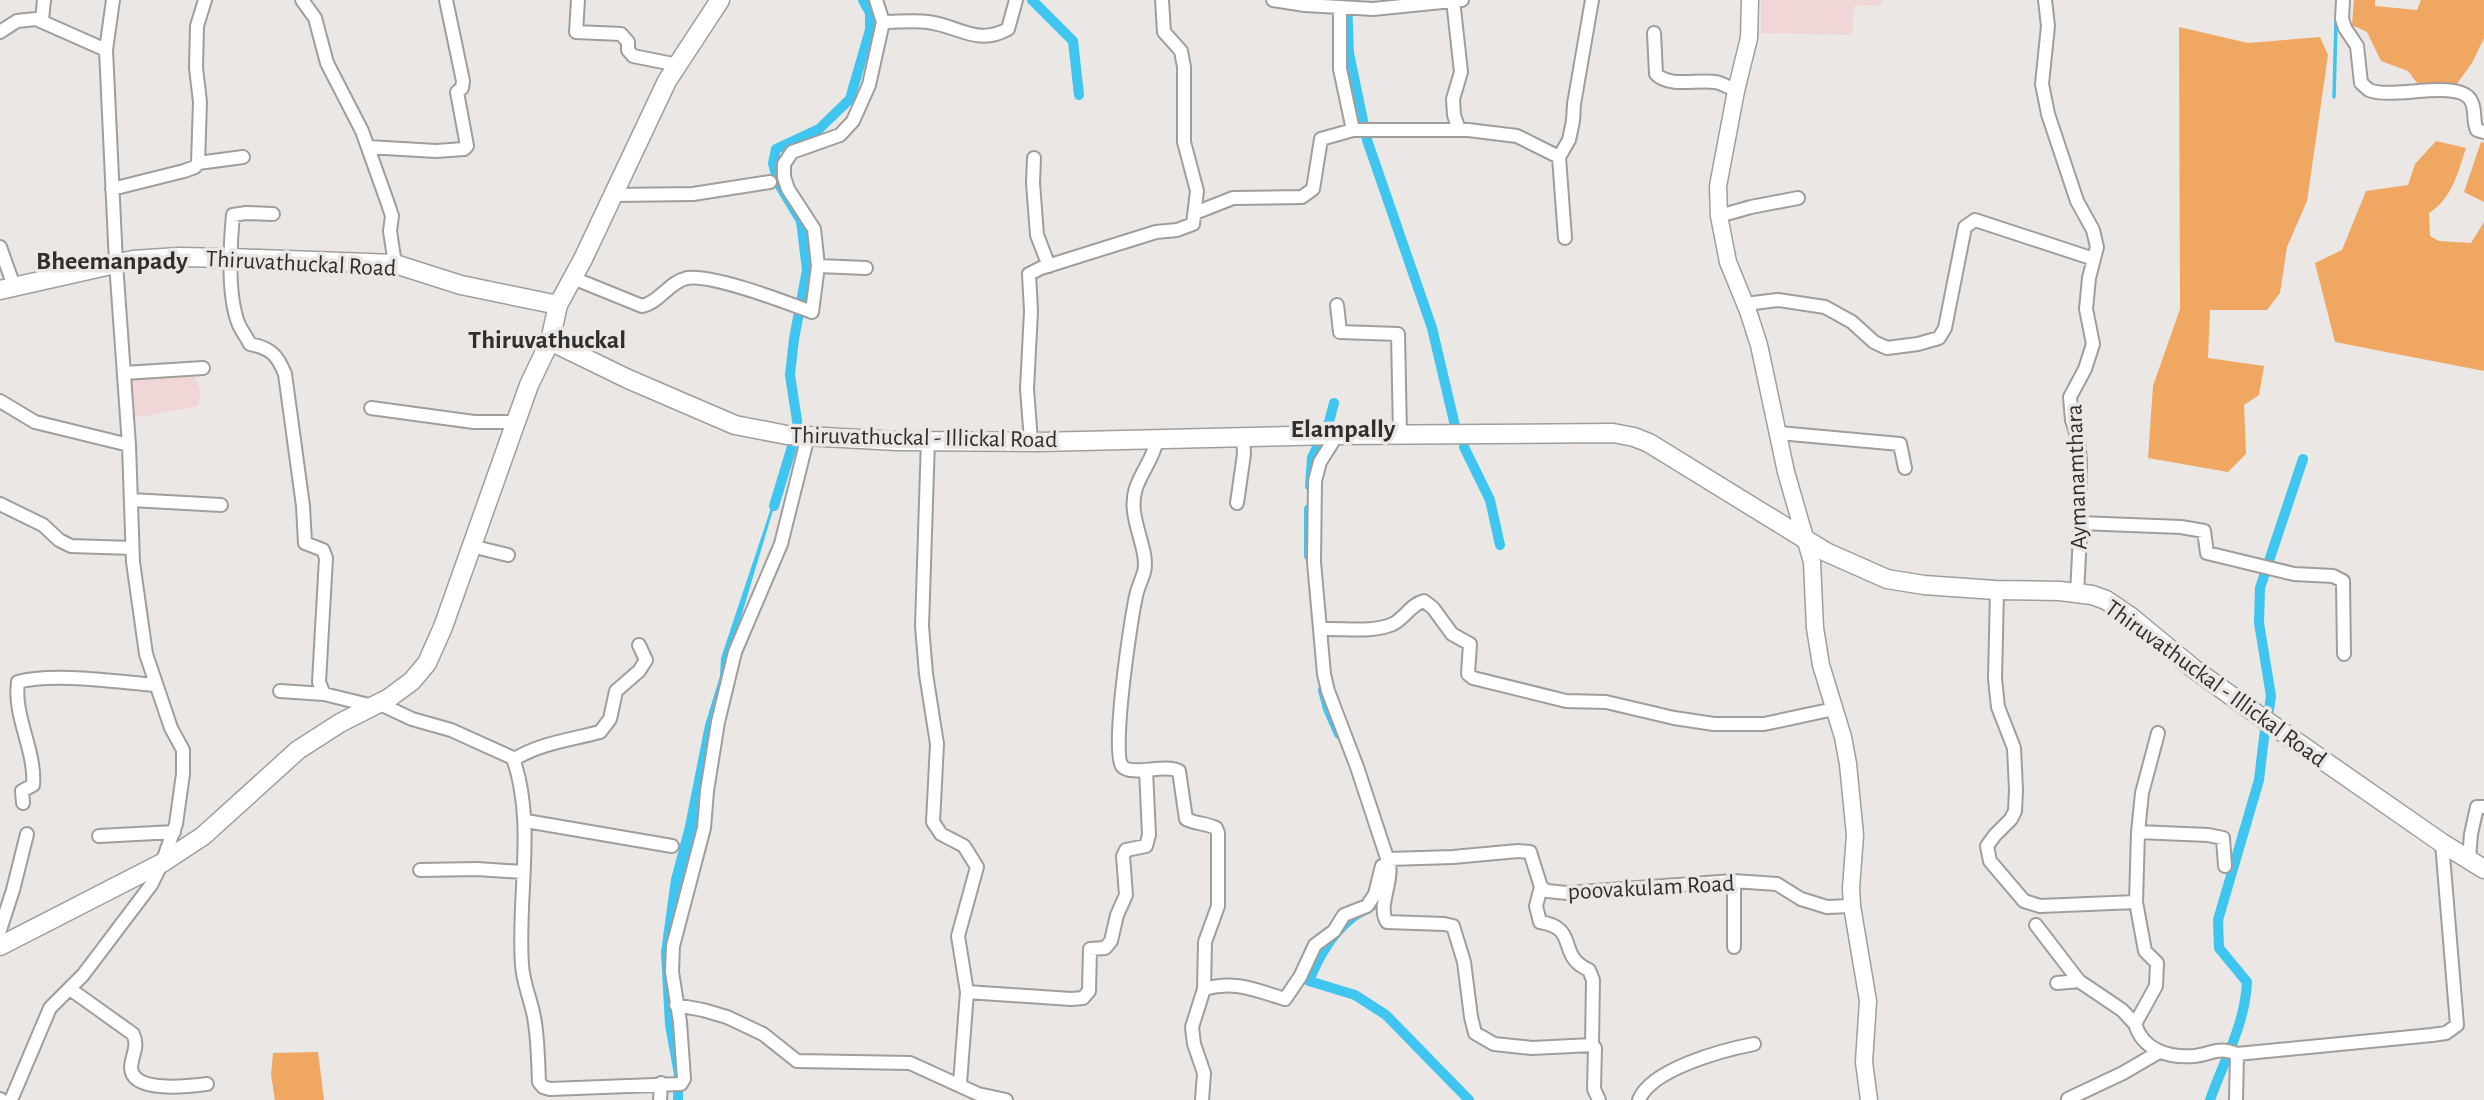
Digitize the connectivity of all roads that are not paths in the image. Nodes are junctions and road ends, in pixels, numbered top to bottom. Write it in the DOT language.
graph roads {
  1 [pos="44,0"];
  2 [pos="113,0"];
  3 [pos="205,0"];
  4 [pos="302,0"];
  5 [pos="446,0"];
  6 [pos="578,0"];
  7 [pos="720,0"];
  8 [pos="876,0"];
  9 [pos="1016,0"];
  10 [pos="1162,0"];
  11 [pos="1273,0"];
  12 [pos="1453,0"];
  13 [pos="1462,0"];
  14 [pos="1592,0"];
  15 [pos="1750,0"];
  16 [pos="2045,0"];
  17 [pos="2343,0"];
  18 [pos="1357,5"];
  19 [pos="1340,8"];
  20 [pos="43,20"];
  21 [pos="883,22"];
  22 [pos="0,32"];
  23 [pos="1654,33"];
  24 [pos="106,50"];
  25 [pos="678,65"];
  26 [pos="1736,90"];
  27 [pos="1362,130"];
  28 [pos="1459,131"];
  29 [pos="2484,132"];
  30 [pos="368,147"];
  31 [pos="243,157"];
  32 [pos="1559,157"];
  33 [pos="1034,159"];
  34 [pos="198,163"];
  35 [pos="770,182"];
  36 [pos="112,189"];
  37 [pos="613,195"];
  38 [pos="1798,198"];
  39 [pos="273,214"];
  40 [pos="1195,214"];
  41 [pos="1718,216"];
  42 [pos="1566,238"];
  43 [pos="0,247"];
  44 [pos="231,258"];
  45 [pos="2094,259"];
  46 [pos="116,263"];
  47 [pos="395,264"];
  48 [pos="818,266"];
  49 [pos="1049,266"];
  50 [pos="866,268"];
  51 [pos="573,278"];
  52 [pos="7,288"];
  53 [pos="1337,304"];
  54 [pos="1745,304"];
  55 [pos="558,305"];
  56 [pos="550,341"];
  57 [pos="203,368"];
  58 [pos="124,373"];
  59 [pos="0,401"];
  60 [pos="371,408"];
  61 [pos="516,422"];
  62 [pos="1779,433"];
  63 [pos="1399,434"];
  64 [pos="799,435"];
  65 [pos="1327,435"];
  66 [pos="1243,437"];
  67 [pos="1157,439"];
  68 [pos="928,440"];
  69 [pos="1031,441"];
  70 [pos="129,445"];
  71 [pos="1905,468"];
  72 [pos="131,500"];
  73 [pos="1237,503"];
  74 [pos="0,504"];
  75 [pos="221,505"];
  76 [pos="2080,523"];
  77 [pos="1805,539"];
  78 [pos="471,546"];
  79 [pos="132,548"];
  80 [pos="508,555"];
  81 [pos="1997,590"];
  82 [pos="2077,594"];
  83 [pos="1322,629"];
  84 [pos="639,645"];
  85 [pos="2344,654"];
  86 [pos="156,685"];
  87 [pos="280,691"];
  88 [pos="324,694"];
  89 [pos="376,704"];
  90 [pos="1834,709"];
  91 [pos="2158,733"];
  92 [pos="513,760"];
  93 [pos="1146,770"];
  94 [pos="23,803"];
  95 [pos="2484,807"];
  96 [pos="526,821"];
  97 [pos="174,832"];
  98 [pos="2138,832"];
  99 [pos="27,834"];
  100 [pos="99,836"];
  101 [pos="2442,843"];
  102 [pos="672,846"];
  103 [pos="162,863"];
  104 [pos="1386,863"];
  105 [pos="2477,864"];
  106 [pos="2225,866"];
  107 [pos="420,870"];
  108 [pos="523,872"];
  109 [pos="1734,881"];
  110 [pos="1541,887"];
  111 [pos="2136,902"];
  112 [pos="1853,906"];
  113 [pos="2036,925"];
  114 [pos="0,930"];
  115 [pos="0,946"];
  116 [pos="1734,947"];
  117 [pos="2079,981"];
  118 [pos="2057,983"];
  119 [pos="70,989"];
  120 [pos="1204,989"];
  121 [pos="967,992"];
  122 [pos="676,1005"];
  123 [pos="2135,1024"];
  124 [pos="1754,1044"];
  125 [pos="1591,1045"];
  126 [pos="2159,1052"];
  127 [pos="2232,1052"];
  128 [pos="671,1083"];
  129 [pos="960,1083"];
  130 [pos="207,1084"];
  131 [pos="2068,1099"];
  132 [pos="8,1100"];
  133 [pos="660,1100"];
  134 [pos="1006,1100"];
  135 [pos="1202,1100"];
  136 [pos="1599,1100"];
  137 [pos="1639,1100"];
  138 [pos="1869,1100"];
  139 [pos="2236,1100"];
  1 -- 20 [label="street"];
  2 -- 24 [label="street"];
  3 -- 34 [label="street"];
  4 -- 30 [label="street"];
  5 -- 30 [label="street"];
  6 -- 25 [label="street"];
  7 -- 25 [label="main road"];
  8 -- 21 [label="street"];
  9 -- 21 [label="street"];
  10 -- 40 [label="street"];
  11 -- 19 [label="street"];
  12 -- 13 [label="street"];
  12 -- 18 [label="street"];
  12 -- 28 [label="street"];
  14 -- 32 [label="street"];
  15 -- 26 [label="street"];
  16 -- 45 [label="street, Aymanamthara"];
  17 -- 29 [label="street"];
  18 -- 19 [label="street"];
  19 -- 27 [label="street"];
  20 -- 22 [label="street"];
  20 -- 24 [label="street"];
  21 -- 48 [label="street"];
  23 -- 26 [label="street"];
  24 -- 36 [label="street"];
  25 -- 37 [label="main road"];
  26 -- 41 [label="street"];
  27 -- 28 [label="street"];
  27 -- 40 [label="street"];
  28 -- 32 [label="street"];
  30 -- 47 [label="street"];
  31 -- 34 [label="street"];
  32 -- 42 [label="street"];
  33 -- 49 [label="street"];
  34 -- 36 [label="street"];
  35 -- 37 [label="street"];
  36 -- 46 [label="street"];
  37 -- 51 [label="main road"];
  38 -- 41 [label="street"];
  39 -- 44 [label="street"];
  40 -- 49 [label="street"];
  41 -- 54 [label="street"];
  43 -- 52 [label="street"];
  44 -- 46 [label="main road, Thiruvathuckal Road"];
  44 -- 47 [label="main road, Thiruvathuckal Road"];
  44 -- 88 [label="street"];
  45 -- 54 [label="street"];
  45 -- 76 [label="street, Aymanamthara"];
  46 -- 52 [label="main road, Thiruvathuckal Road"];
  46 -- 58 [label="street"];
  47 -- 55 [label="main road, Thiruvathuckal Road"];
  48 -- 50 [label="street"];
  48 -- 51 [label="street"];
  49 -- 69 [label="street"];
  51 -- 55 [label="main road"];
  53 -- 63 [label="street"];
  54 -- 62 [label="street"];
  55 -- 56 [label="main road"];
  56 -- 61 [label="main road"];
  56 -- 64 [label="main road, Thiruvathuckal - Illickal Road"];
  57 -- 58 [label="street"];
  58 -- 70 [label="street"];
  59 -- 70 [label="street"];
  60 -- 61 [label="street"];
  61 -- 78 [label="main road"];
  62 -- 71 [label="street"];
  62 -- 77 [label="street"];
  63 -- 65 [label="main road, Thiruvathuckal - Illickal Road"];
  63 -- 77 [label="main road, Thiruvathuckal - Illickal Road"];
  64 -- 68 [label="main road, Thiruvathuckal - Illickal Road"];
  64 -- 122 [label="street"];
  65 -- 66 [label="main road, Thiruvathuckal - Illickal Road"];
  65 -- 83 [label="street"];
  66 -- 67 [label="main road, Thiruvathuckal - Illickal Road"];
  66 -- 73 [label="street"];
  67 -- 69 [label="main road, Thiruvathuckal - Illickal Road"];
  67 -- 93 [label="street"];
  68 -- 69 [label="main road, Thiruvathuckal - Illickal Road"];
  68 -- 121 [label="street"];
  70 -- 72 [label="street"];
  72 -- 75 [label="street"];
  72 -- 79 [label="street"];
  74 -- 79 [label="street"];
  76 -- 82 [label="street, Aymanamthara"];
  76 -- 85 [label="street"];
  77 -- 81 [label="main road, Thiruvathuckal - Illickal Road"];
  77 -- 90 [label="street"];
  78 -- 80 [label="street"];
  78 -- 89 [label="main road"];
  79 -- 86 [label="street"];
  81 -- 82 [label="main road, Thiruvathuckal - Illickal Road"];
  81 -- 111 [label="street"];
  82 -- 101 [label="main road, Thiruvathuckal - Illickal Road"];
  83 -- 90 [label="street"];
  83 -- 104 [label="street"];
  84 -- 92 [label="street"];
  86 -- 94 [label="street"];
  86 -- 97 [label="street"];
  87 -- 88 [label="street"];
  88 -- 89 [label="street"];
  89 -- 92 [label="street"];
  89 -- 103 [label="main road"];
  90 -- 112 [label="street"];
  91 -- 98 [label="street"];
  92 -- 96 [label="street"];
  93 -- 120 [label="street"];
  93 -- 121 [label="street"];
  95 -- 105 [label="street"];
  96 -- 102 [label="street"];
  96 -- 108 [label="street"];
  97 -- 100 [label="street"];
  97 -- 103 [label="street"];
  98 -- 106 [label="street"];
  98 -- 111 [label="street"];
  99 -- 114 [label="street"];
  101 -- 105 [label="main road, Thiruvathuckal - Illickal Road"];
  101 -- 127 [label="street"];
  103 -- 115 [label="main road"];
  103 -- 119 [label="street"];
  104 -- 110 [label="street, poovakulam Road"];
  104 -- 120 [label="street"];
  104 -- 125 [label="street"];
  107 -- 108 [label="street"];
  108 -- 128 [label="street"];
  109 -- 110 [label="street, poovakulam Road"];
  109 -- 112 [label="street, poovakulam Road"];
  109 -- 116 [label="street"];
  110 -- 125 [label="street"];
  111 -- 123 [label="street"];
  112 -- 138 [label="street"];
  113 -- 117 [label="street"];
  117 -- 118 [label="street"];
  117 -- 123 [label="street"];
  119 -- 130 [label="street"];
  119 -- 132 [label="street"];
  120 -- 135 [label="street"];
  121 -- 129 [label="street"];
  122 -- 128 [label="street"];
  122 -- 129 [label="street"];
  123 -- 126 [label="street"];
  124 -- 137 [label="street"];
  125 -- 136 [label="street"];
  126 -- 127 [label="street"];
  126 -- 131 [label="street"];
  127 -- 139 [label="street"];
  128 -- 133 [label="street"];
  129 -- 134 [label="street"];
}
